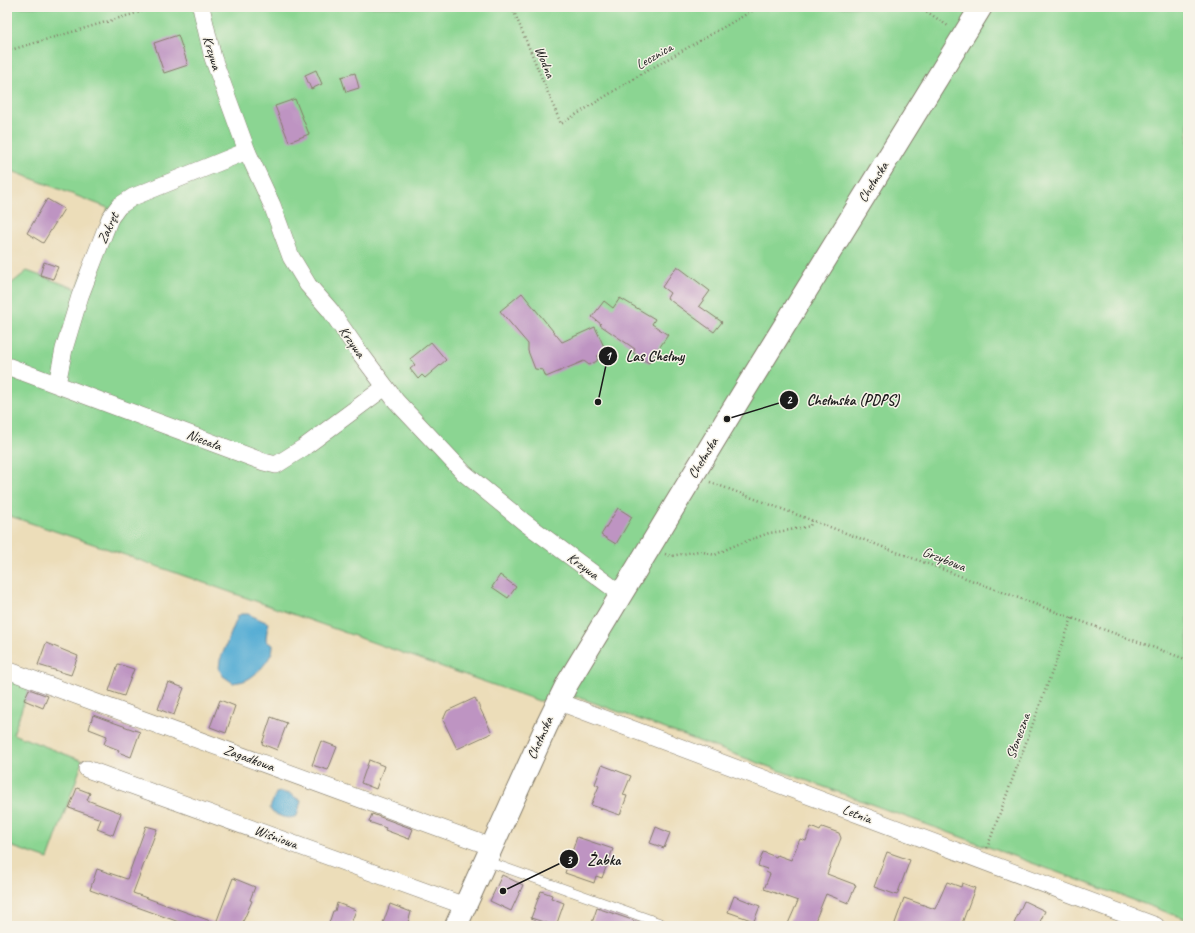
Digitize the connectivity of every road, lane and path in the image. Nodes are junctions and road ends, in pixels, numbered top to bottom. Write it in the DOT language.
graph roads {
  1 [pos="157,7"];
  2 [pos="201,7"];
  3 [pos="512,7"];
  4 [pos="759,7"];
  5 [pos="920,7"];
  6 [pos="980,7"];
  7 [pos="963,36"];
  8 [pos="7,51"];
  9 [pos="561,124"];
  10 [pos="247,151"];
  11 [pos="7,366"];
  12 [pos="57,384"];
  13 [pos="385,386"];
  14 [pos="693,476"];
  15 [pos="812,520"];
  16 [pos="661,554"];
  17 [pos="621,594"];
  18 [pos="1072,618"];
  19 [pos="1188,660"];
  20 [pos="7,670"];
  21 [pos="557,701"];
  22 [pos="87,769"];
  23 [pos="489,854"];
  24 [pos="982,861"];
  25 [pos="465,906"];
  26 [pos="456,926"];
  27 [pos="665,926"];
  28 [pos="1156,926"];
  1 -- 8 [label="path"];
  2 -- 10 [label="street, Krzywa"];
  3 -- 9 [label="path, Wodna"];
  4 -- 9 [label="path, Lecznica"];
  5 -- 7 [label="path"];
  6 -- 7 [label="street, Chełmska"];
  7 -- 14 [label="street, Chełmska"];
  10 -- 12 [label="street, Zakręt"];
  10 -- 13 [label="street, Krzywa"];
  11 -- 12 [label="street, Niecała"];
  12 -- 13 [label="street, Niecała"];
  13 -- 17 [label="street, Krzywa"];
  14 -- 15 [label="path, Grzybowa"];
  14 -- 17 [label="street, Chełmska"];
  15 -- 16 [label="path"];
  15 -- 18 [label="path, Grzybowa"];
  17 -- 21 [label="street, Chełmska"];
  18 -- 19 [label="path, Grzybowa"];
  18 -- 24 [label="path, Słoneczna"];
  20 -- 23 [label="street, Zagadkowa"];
  21 -- 23 [label="street, Chełmska"];
  21 -- 24 [label="street, Letnia"];
  22 -- 25 [label="street, Wiśniowa"];
  23 -- 25 [label="street, Chełmska"];
  23 -- 27 [label="lane"];
  24 -- 28 [label="street, Letnia"];
  25 -- 26 [label="street, Chełmska"];
}
